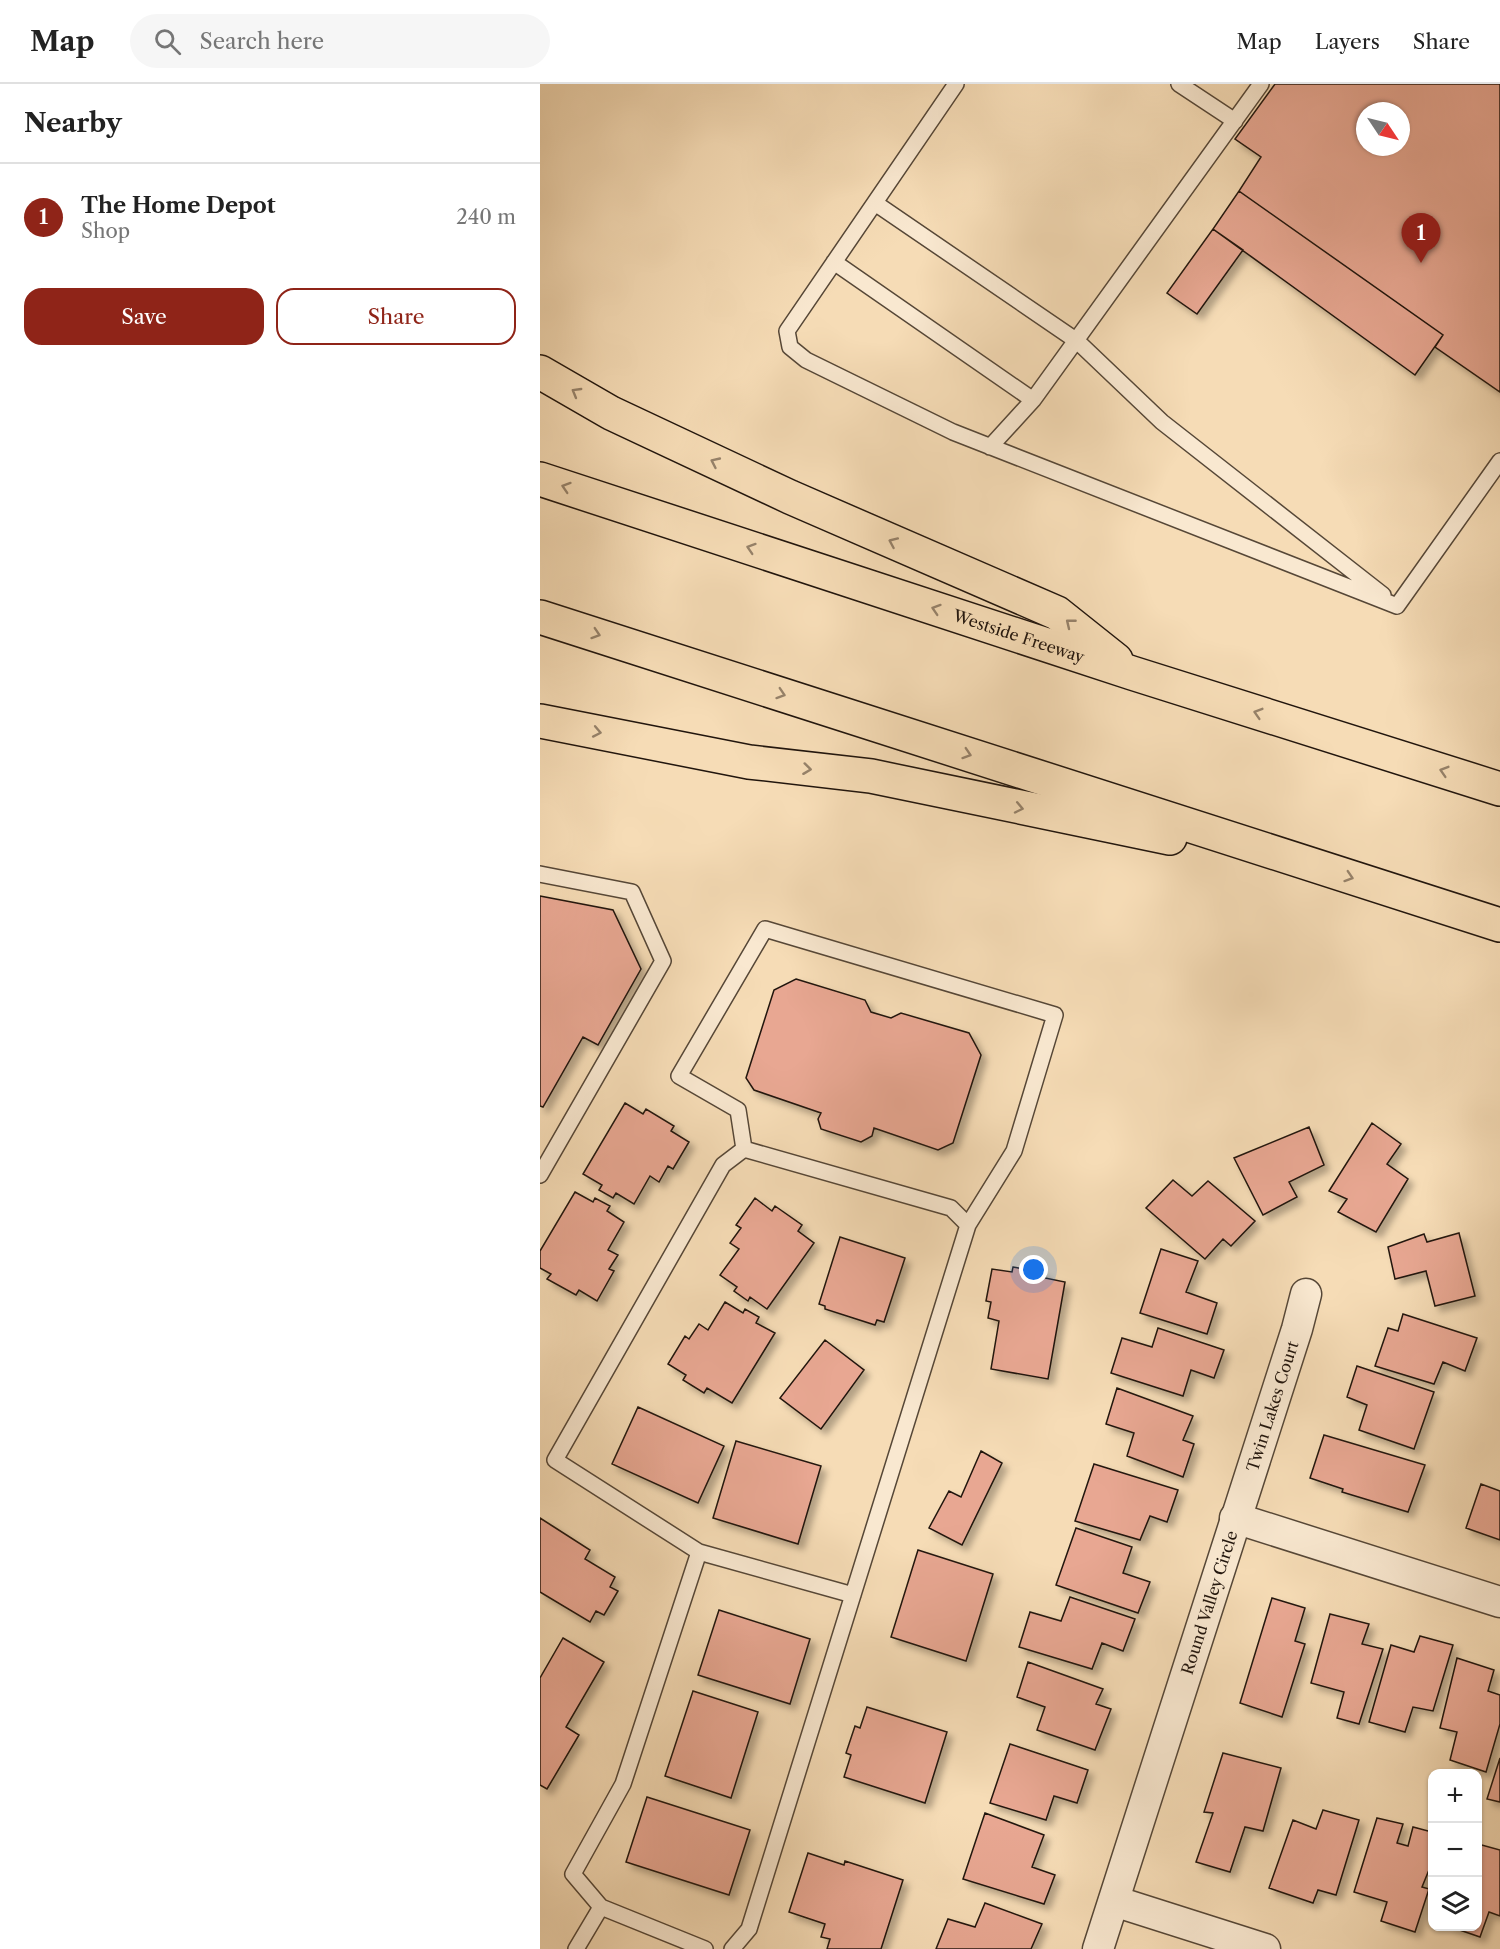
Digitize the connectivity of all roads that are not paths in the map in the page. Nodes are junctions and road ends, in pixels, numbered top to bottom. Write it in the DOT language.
graph roads {
  1 [pos="956,84"];
  2 [pos="1179,84"];
  3 [pos="1261,84"];
  4 [pos="1235,121"];
  5 [pos="875,203"];
  6 [pos="834,262"];
  7 [pos="1077,341"];
  8 [pos="540,372"];
  9 [pos="1033,400"];
  10 [pos="990,447"];
  11 [pos="1500,461"];
  12 [pos="540,479"];
  13 [pos="1397,606"];
  14 [pos="540,616"];
  15 [pos="1132,673"];
  16 [pos="540,721"];
  17 [pos="1500,789"];
  18 [pos="1293,860"];
  19 [pos="540,874"];
  20 [pos="1500,925"];
  21 [pos="744,1149"];
  22 [pos="540,1175"];
  23 [pos="968,1225"];
  24 [pos="1306,1294"];
  25 [pos="1235,1518"];
  26 [pos="699,1552"];
  27 [pos="853,1595"];
  28 [pos="1500,1602"];
  29 [pos="1114,1901"];
  30 [pos="601,1907"];
  31 [pos="576,1949"];
  32 [pos="704,1949"];
  33 [pos="732,1949"];
  34 [pos="1098,1949"];
  35 [pos="1265,1949"];
  1 -- 5 [label="lane"];
  2 -- 4 [label="lane"];
  3 -- 4 [label="lane"];
  4 -- 7 [label="lane"];
  5 -- 6 [label="lane"];
  5 -- 7 [label="lane"];
  6 -- 9 [label="lane"];
  6 -- 10 [label="lane"];
  7 -- 9 [label="lane"];
  7 -- 13 [label="lane"];
  15 -- 8 [label="highway, one-way"];
  9 -- 10 [label="lane"];
  10 -- 13 [label="lane"];
  11 -- 13 [label="lane"];
  15 -- 12 [label="highway, Westside Freeway, one-way"];
  14 -- 18 [label="highway, one-way"];
  17 -- 15 [label="highway, Westside Freeway, one-way"];
  16 -- 18 [label="highway, one-way"];
  18 -- 20 [label="highway, one-way"];
  19 -- 22 [label="lane"];
  21 -- 23 [label="lane"];
  21 -- 23 [label="lane"];
  21 -- 26 [label="lane"];
  23 -- 27 [label="lane"];
  24 -- 25 [label="street, Twin Lakes Court"];
  25 -- 28 [label="street, Round Valley Circle"];
  25 -- 29 [label="street, Round Valley Circle"];
  26 -- 27 [label="lane"];
  26 -- 30 [label="lane"];
  27 -- 33 [label="lane"];
  29 -- 34 [label="street, Round Valley Circle"];
  29 -- 35 [label="street"];
  30 -- 31 [label="lane"];
  30 -- 32 [label="lane"];
}
